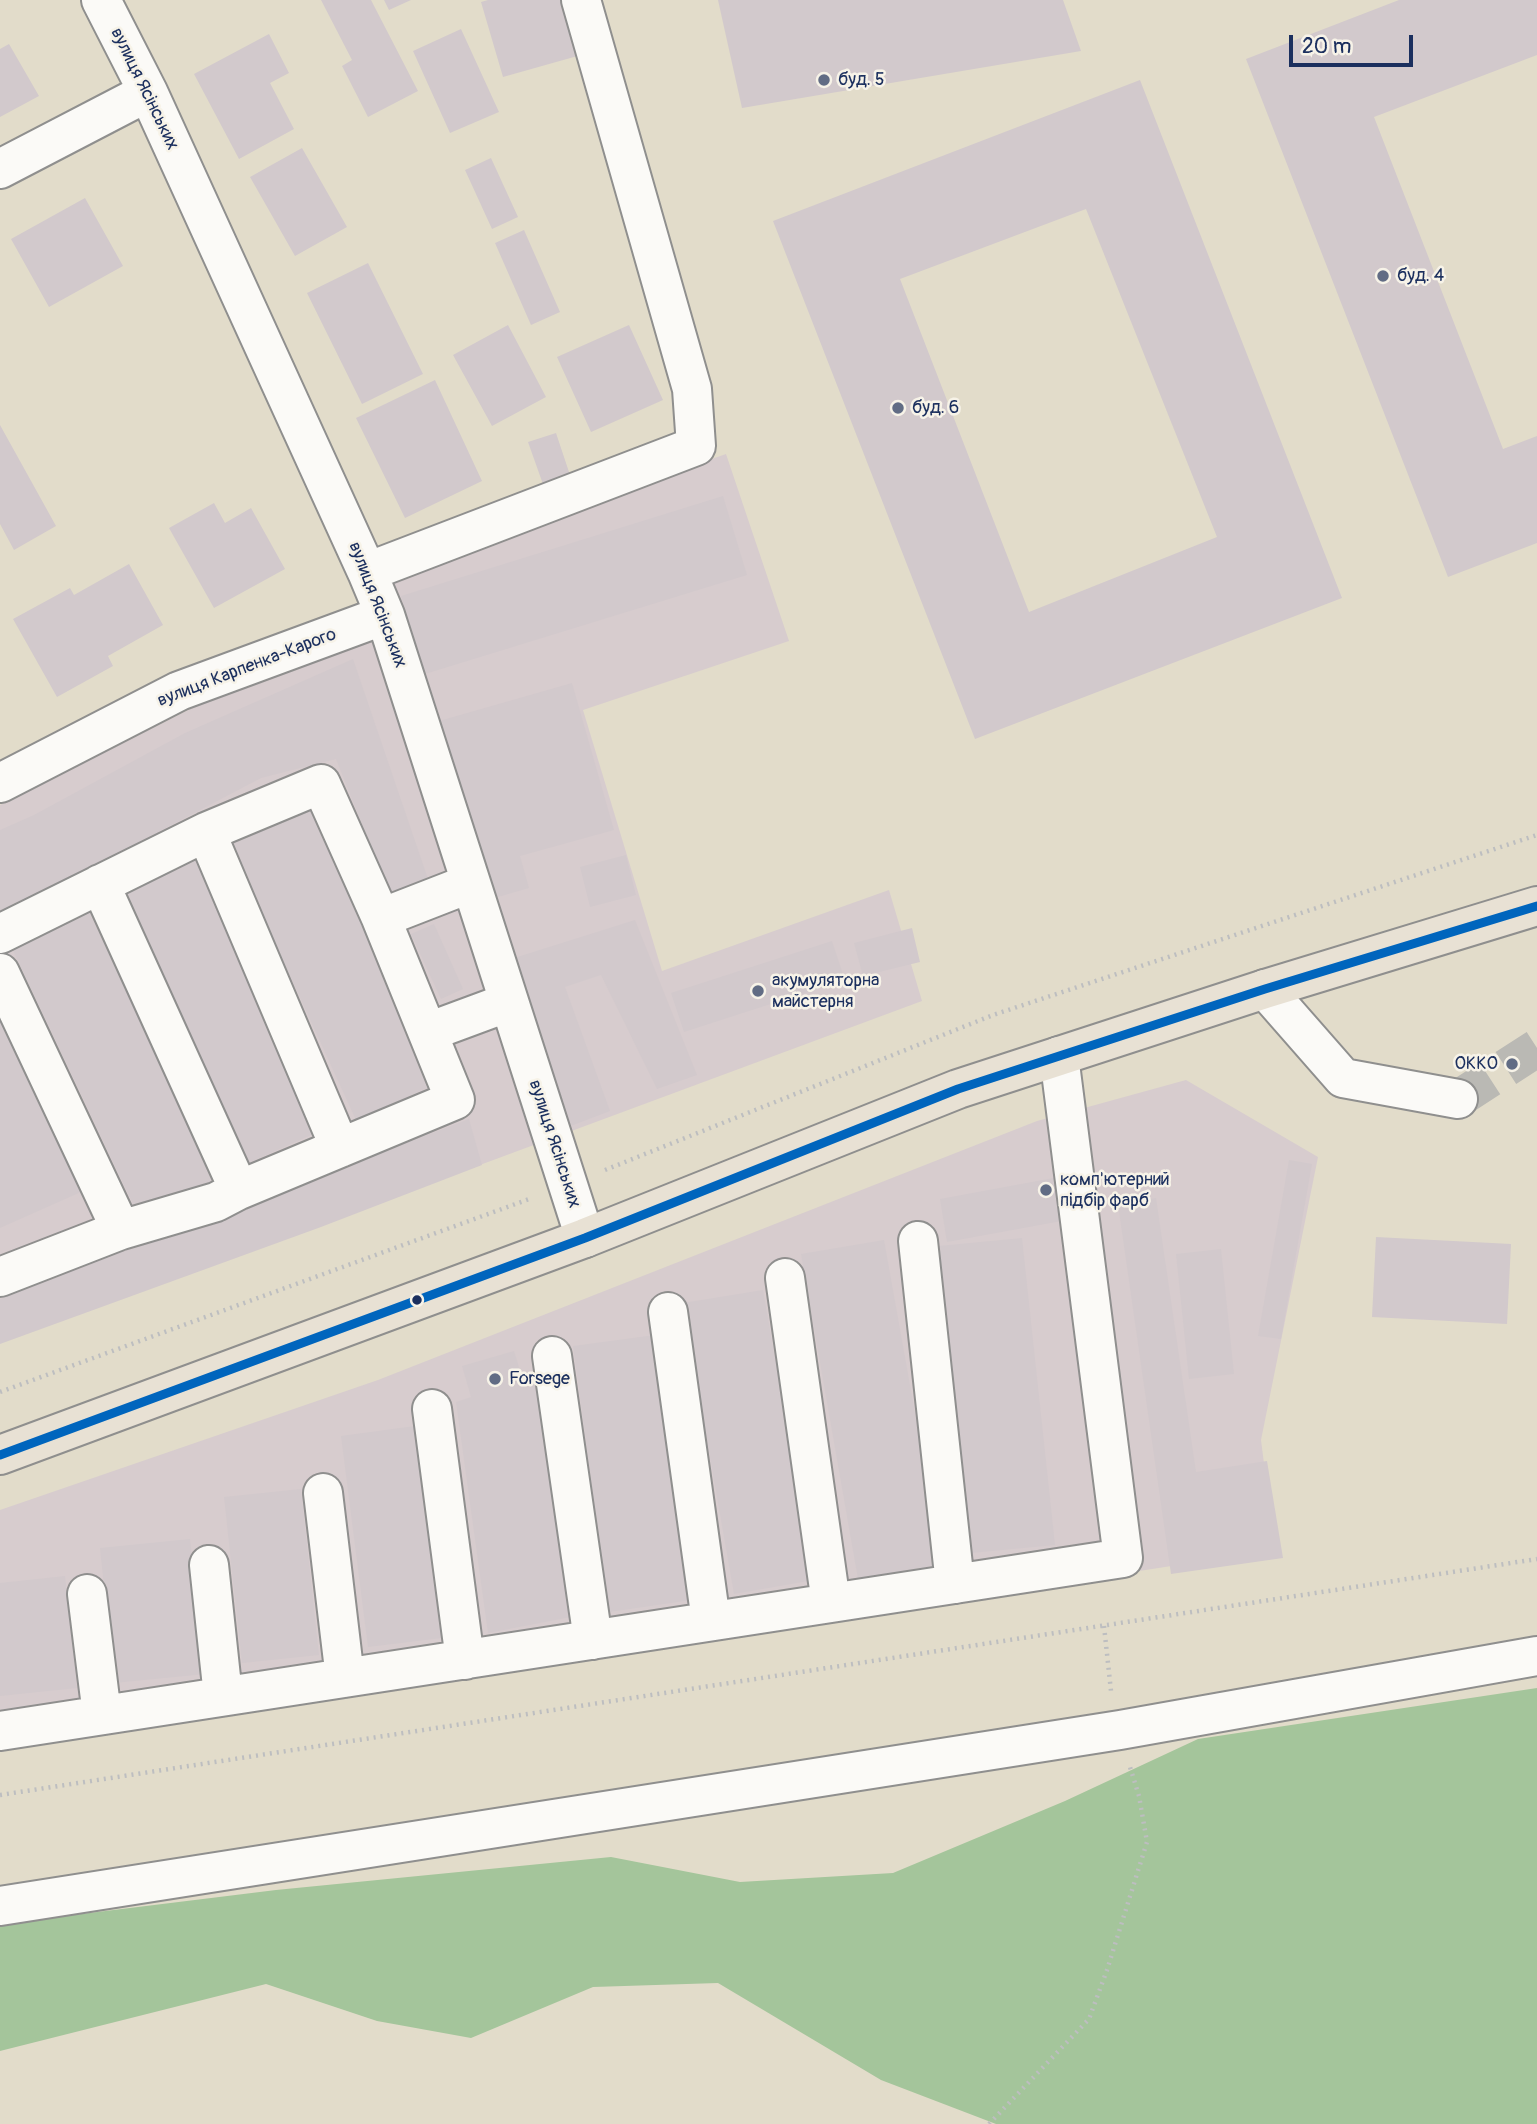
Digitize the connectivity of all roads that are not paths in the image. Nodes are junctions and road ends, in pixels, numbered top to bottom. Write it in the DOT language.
graph roads {
  1 [pos="101,0"];
  2 [pos="581,0"];
  3 [pos="148,92"];
  4 [pos="0,169"];
  5 [pos="367,572"];
  6 [pos="385,615"];
  7 [pos="0,783"];
  8 [pos="206,832"];
  9 [pos="471,883"];
  10 [pos="100,884"];
  11 [pos="1537,906"];
  12 [pos="381,918"];
  13 [pos="0,934"];
  14 [pos="0,973"];
  15 [pos="1265,989"];
  16 [pos="509,1002"];
  17 [pos="428,1032"];
  18 [pos="1059,1056"];
  19 [pos="1458,1099"];
  20 [pos="340,1148"];
  21 [pos="239,1190"];
  22 [pos="121,1230"];
  23 [pos="585,1238"];
  24 [pos="918,1241"];
  25 [pos="0,1277"];
  26 [pos="785,1278"];
  27 [pos="668,1312"];
  28 [pos="552,1356"];
  29 [pos="432,1409"];
  30 [pos="0,1455"];
  31 [pos="323,1493"];
  32 [pos="209,1566"];
  33 [pos="955,1584"];
  34 [pos="87,1594"];
  35 [pos="831,1603"];
  36 [pos="710,1621"];
  37 [pos="593,1640"];
  38 [pos="1537,1656"];
  39 [pos="464,1660"];
  40 [pos="345,1678"];
  41 [pos="223,1696"];
  42 [pos="102,1715"];
  43 [pos="0,1731"];
  44 [pos="0,1906"];
  1 -- 3 [label="street, вулиця Ясінських"];
  2 -- 5 [label="street"];
  3 -- 4 [label="street"];
  3 -- 5 [label="street, вулиця Ясінських"];
  5 -- 6 [label="street, вулиця Ясінських"];
  6 -- 7 [label="street, вулиця Карпенка-Карого"];
  6 -- 9 [label="street, вулиця Ясінських"];
  8 -- 10 [label="street"];
  8 -- 12 [label="street"];
  8 -- 20 [label="street"];
  9 -- 12 [label="street"];
  9 -- 16 [label="street, вулиця Ясінських"];
  10 -- 13 [label="street"];
  10 -- 21 [label="street"];
  11 -- 15 [label="main road"];
  12 -- 17 [label="street"];
  14 -- 22 [label="street"];
  15 -- 18 [label="main road"];
  15 -- 19 [label="street"];
  16 -- 17 [label="street"];
  16 -- 23 [label="street, вулиця Ясінських"];
  17 -- 20 [label="street"];
  18 -- 23 [label="main road"];
  18 -- 33 [label="street"];
  20 -- 21 [label="street"];
  21 -- 22 [label="street"];
  22 -- 25 [label="street"];
  23 -- 30 [label="main road"];
  24 -- 33 [label="street"];
  26 -- 35 [label="street"];
  27 -- 36 [label="street"];
  28 -- 37 [label="street"];
  29 -- 39 [label="street"];
  31 -- 40 [label="street"];
  32 -- 41 [label="street"];
  33 -- 35 [label="street"];
  34 -- 42 [label="street"];
  35 -- 36 [label="street"];
  36 -- 37 [label="street"];
  37 -- 39 [label="street"];
  38 -- 44 [label="street"];
  39 -- 40 [label="street"];
  40 -- 41 [label="street"];
  41 -- 42 [label="street"];
  42 -- 43 [label="street"];
}
